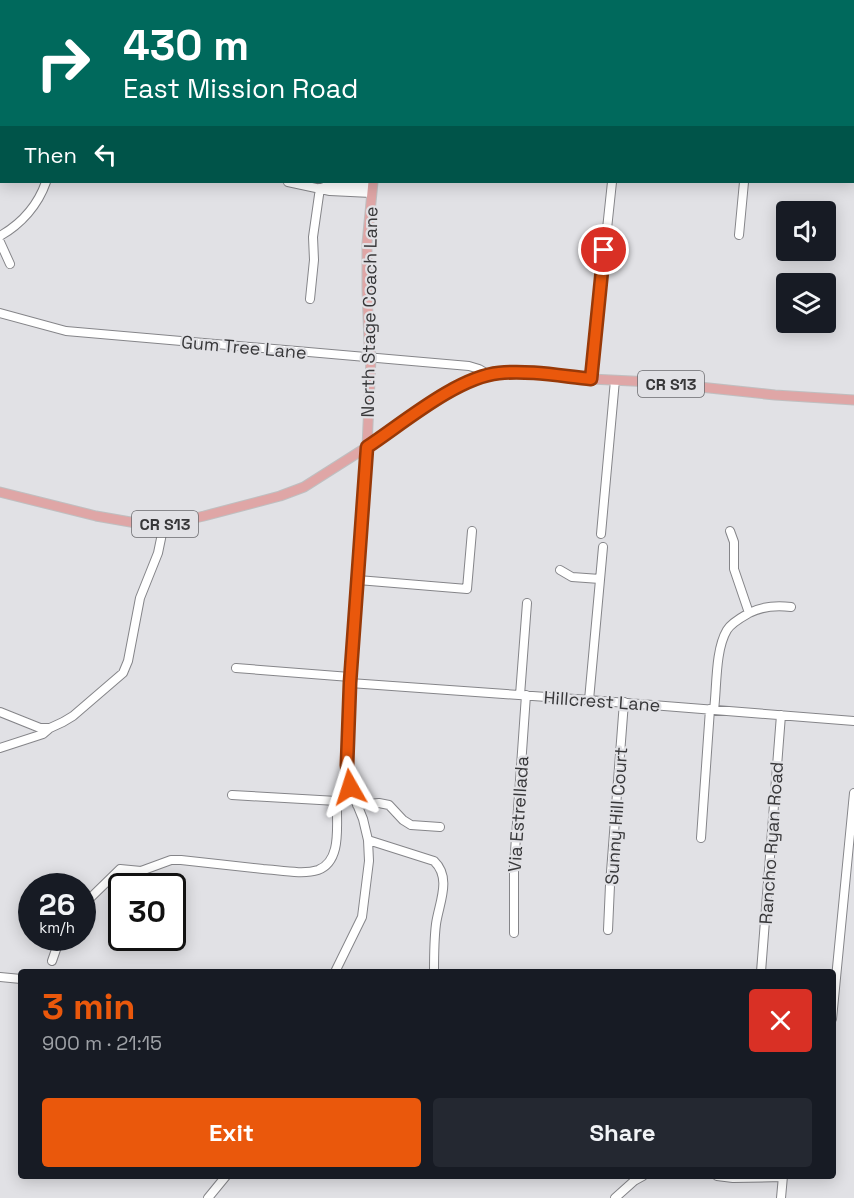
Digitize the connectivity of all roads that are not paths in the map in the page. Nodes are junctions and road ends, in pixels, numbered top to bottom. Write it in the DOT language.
graph roads {
  1 [pos="46,183"];
  2 [pos="293,183"];
  3 [pos="612,183"];
  4 [pos="744,183"];
  5 [pos="372,187"];
  6 [pos="320,188"];
  7 [pos="739,235"];
  8 [pos="0,236"];
  9 [pos="0,242"];
  10 [pos="10,264"];
  11 [pos="310,299"];
  12 [pos="0,313"];
  13 [pos="371,358"];
  14 [pos="489,375"];
  15 [pos="591,379"];
  16 [pos="615,380"];
  17 [pos="854,400"];
  18 [pos="368,429"];
  19 [pos="391,431"];
  20 [pos="367,447"];
  21 [pos="0,492"];
  22 [pos="164,524"];
  23 [pos="472,531"];
  24 [pos="730,531"];
  25 [pos="602,534"];
  26 [pos="603,547"];
  27 [pos="560,570"];
  28 [pos="600,579"];
  29 [pos="358,580"];
  30 [pos="527,603"];
  31 [pos="791,608"];
  32 [pos="749,613"];
  33 [pos="236,668"];
  34 [pos="350,680"];
  35 [pos="523,695"];
  36 [pos="589,700"];
  37 [pos="624,702"];
  38 [pos="712,710"];
  39 [pos="0,712"];
  40 [pos="781,715"];
  41 [pos="854,721"];
  42 [pos="50,728"];
  43 [pos="0,748"];
  44 [pos="350,787"];
  45 [pos="854,793"];
  46 [pos="232,795"];
  47 [pos="337,801"];
  48 [pos="357,805"];
  49 [pos="440,827"];
  50 [pos="701,838"];
  51 [pos="368,840"];
  52 [pos="96,892"];
  53 [pos="608,930"];
  54 [pos="514,933"];
  55 [pos="55,951"];
  56 [pos="52,961"];
  57 [pos="336,969"];
  58 [pos="434,969"];
  59 [pos="761,969"];
  60 [pos="0,977"];
  61 [pos="836,978"];
  62 [pos="18,979"];
  63 [pos="224,1179"];
  64 [pos="638,1179"];
  65 [pos="783,1179"];
  66 [pos="208,1198"];
  67 [pos="615,1198"];
  68 [pos="781,1198"];
  1 -- 8 [label="street"];
  2 -- 6 [label="street"];
  3 -- 15 [label="street"];
  4 -- 7 [label="street"];
  5 -- 6 [label="street"];
  5 -- 13 [label="main road, North Stage Coach Lane"];
  6 -- 11 [label="street"];
  9 -- 10 [label="street"];
  12 -- 13 [label="street, Gum Tree Lane"];
  13 -- 14 [label="street, Gum Tree Lane"];
  13 -- 18 [label="main road, North Stage Coach Lane"];
  14 -- 15 [label="main road, CR S13"];
  14 -- 19 [label="main road, CR S13"];
  15 -- 16 [label="main road, CR S13"];
  16 -- 17 [label="main road, CR S13"];
  16 -- 25 [label="street"];
  18 -- 19 [label="main road"];
  18 -- 20 [label="main road, North Stage Coach Lane"];
  19 -- 20 [label="main road, CR S13"];
  20 -- 22 [label="main road, CR S13"];
  20 -- 29 [label="street, North Stage Coach Lane"];
  21 -- 22 [label="main road, CR S13"];
  22 -- 42 [label="street"];
  23 -- 29 [label="street"];
  24 -- 32 [label="street"];
  26 -- 28 [label="street"];
  27 -- 28 [label="street"];
  28 -- 36 [label="street"];
  29 -- 34 [label="street, North Stage Coach Lane"];
  30 -- 35 [label="street, Via Estrellada"];
  31 -- 32 [label="street"];
  32 -- 38 [label="street"];
  33 -- 34 [label="street, Hillcrest Lane"];
  34 -- 35 [label="street, Hillcrest Lane"];
  34 -- 44 [label="street, North Stage Coach Lane"];
  35 -- 36 [label="street, Hillcrest Lane"];
  35 -- 54 [label="street, Via Estrellada"];
  36 -- 37 [label="street, Hillcrest Lane"];
  37 -- 38 [label="street, Hillcrest Lane"];
  37 -- 53 [label="street, Sunny Hill Court"];
  38 -- 40 [label="street, Hillcrest Lane"];
  38 -- 50 [label="street"];
  39 -- 42 [label="street"];
  40 -- 41 [label="street, Hillcrest Lane"];
  40 -- 59 [label="street, Rancho Ryan Road"];
  42 -- 43 [label="street"];
  44 -- 47 [label="street"];
  44 -- 48 [label="street, North Stage Coach Lane"];
  45 -- 61 [label="street"];
  46 -- 47 [label="street"];
  47 -- 52 [label="street"];
  48 -- 49 [label="street"];
  48 -- 51 [label="street, North Stage Coach Lane"];
  51 -- 57 [label="street, North Stage Coach Lane"];
  51 -- 58 [label="street"];
  55 -- 56 [label="street"];
  60 -- 62 [label="street"];
  63 -- 66 [label="street"];
  64 -- 67 [label="street"];
  65 -- 68 [label="street"];
}
